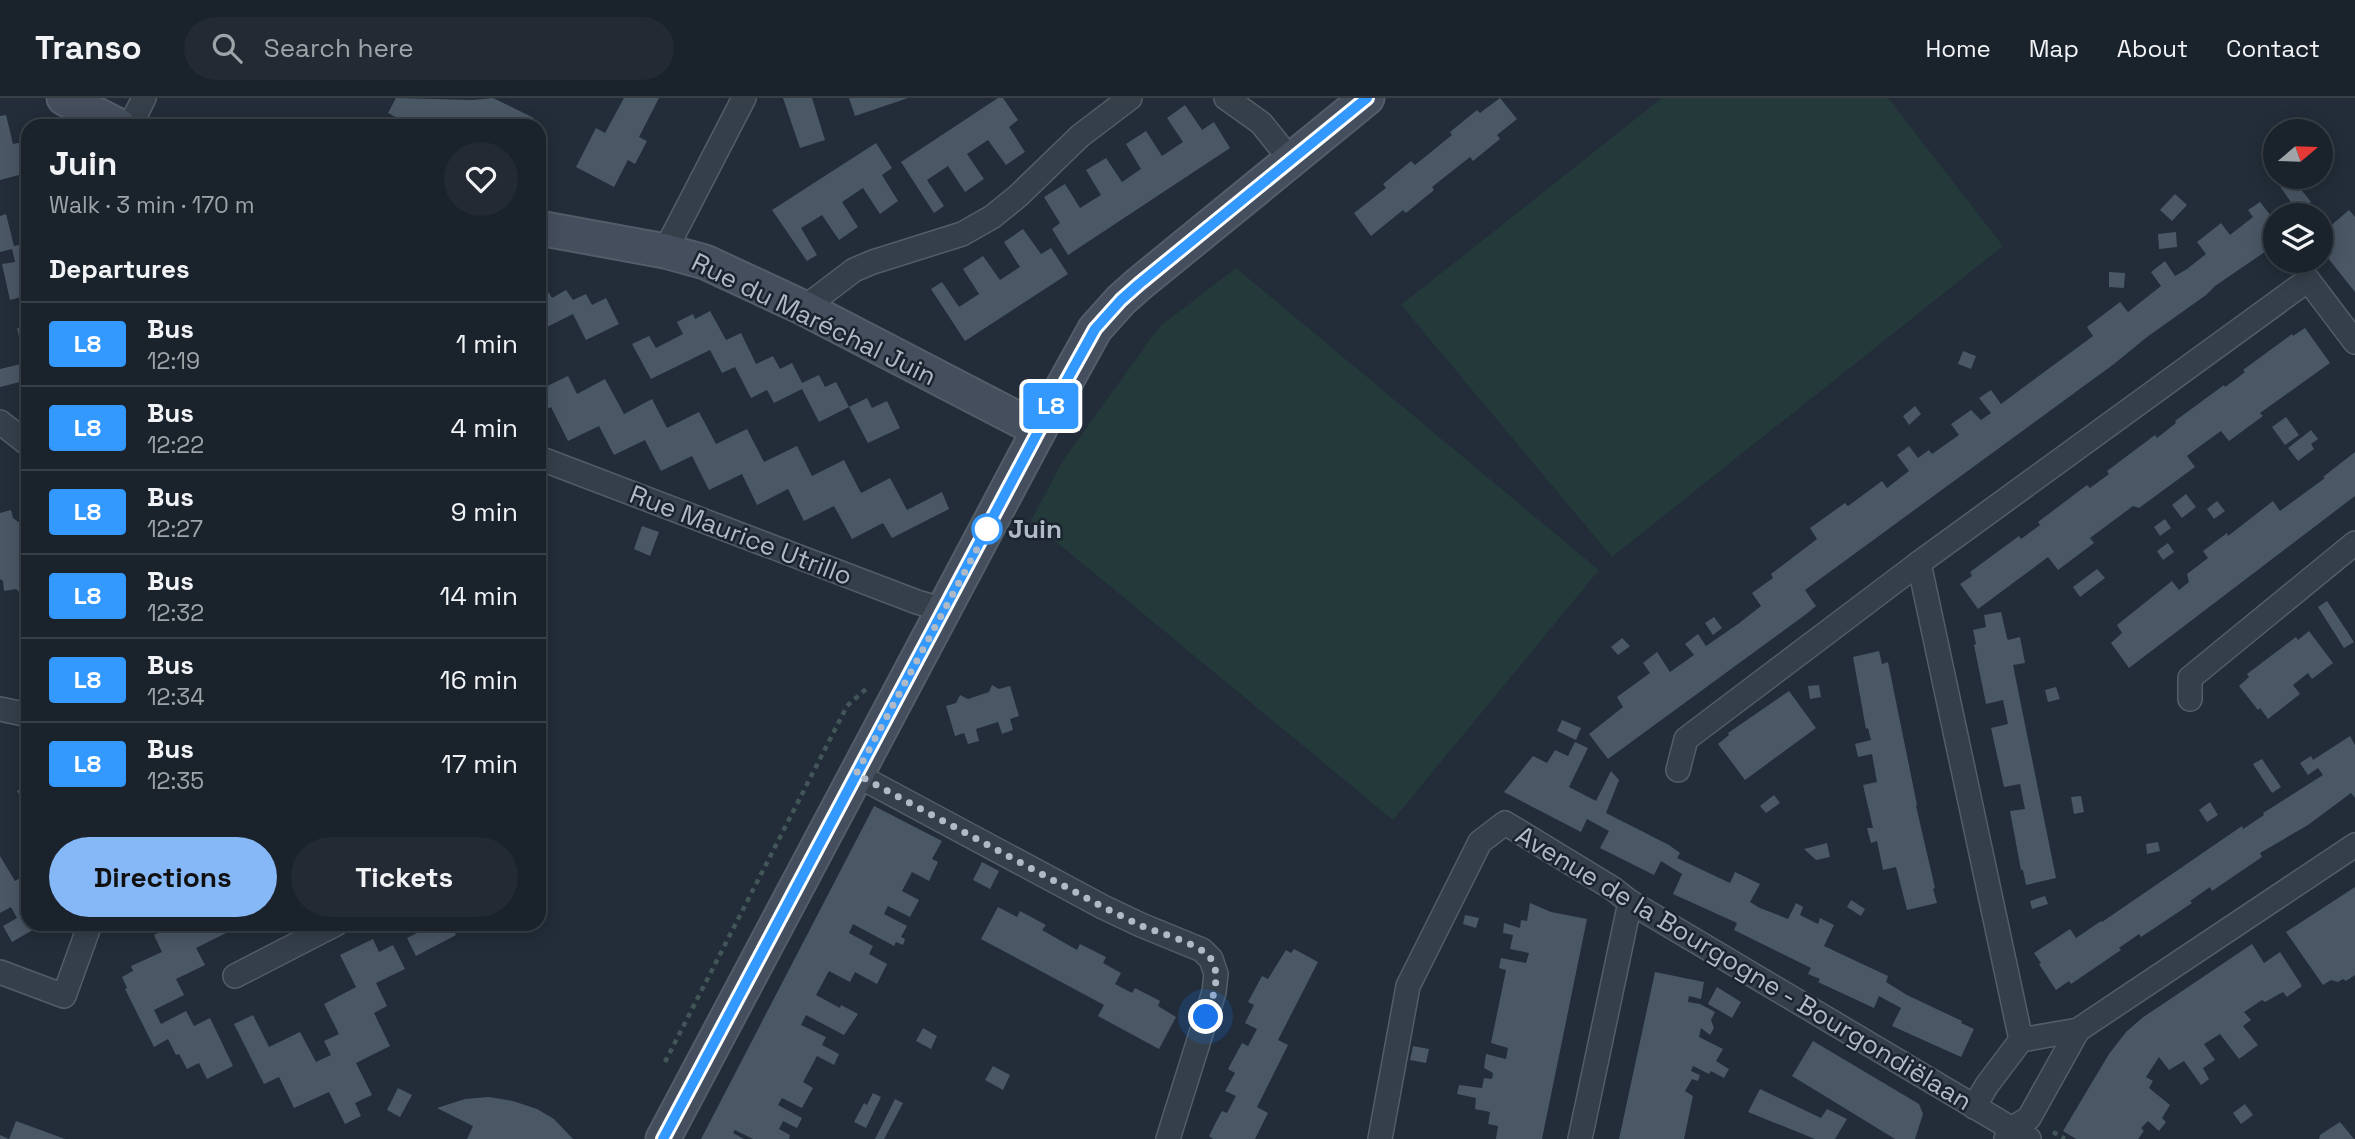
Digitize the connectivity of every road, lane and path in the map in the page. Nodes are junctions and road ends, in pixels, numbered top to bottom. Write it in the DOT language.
graph roads {
  1 [pos="64,98"];
  2 [pos="144,98"];
  3 [pos="744,98"];
  4 [pos="1130,98"];
  5 [pos="1226,98"];
  6 [pos="1367,98"];
  7 [pos="105,119"];
  8 [pos="134,119"];
  9 [pos="1290,159"];
  10 [pos="546,229"];
  11 [pos="665,251"];
  12 [pos="804,308"];
  13 [pos="2355,342"];
  14 [pos="0,422"];
  15 [pos="1039,430"];
  16 [pos="21,438"];
  17 [pos="546,461"];
  18 [pos="2355,543"];
  19 [pos="1919,563"];
  20 [pos="944,610"];
  21 [pos="899,693"];
  22 [pos="2190,699"];
  23 [pos="0,709"];
  24 [pos="21,714"];
  25 [pos="1678,770"];
  26 [pos="856,774"];
  27 [pos="2355,845"];
  28 [pos="1630,902"];
  29 [pos="87,931"];
  30 [pos="322,931"];
  31 [pos="0,972"];
  32 [pos="235,976"];
  33 [pos="2078,1030"];
  34 [pos="2021,1040"];
  35 [pos="660,1073"];
  36 [pos="1973,1107"];
  37 [pos="2058,1135"];
  38 [pos="2015,1136"];
  39 [pos="663,1139"];
  40 [pos="1168,1139"];
  41 [pos="1380,1139"];
  42 [pos="1580,1139"];
  43 [pos="2065,1139"];
  1 -- 7 [label="street"];
  2 -- 8 [label="street"];
  3 -- 11 [label="street"];
  4 -- 12 [label="street"];
  5 -- 9 [label="street"];
  6 -- 9 [label="street"];
  9 -- 15 [label="street"];
  10 -- 11 [label="street, Rue du Maréchal Juin"];
  11 -- 12 [label="street, Rue du Maréchal Juin"];
  12 -- 15 [label="street, Rue du Maréchal Juin"];
  13 -- 19 [label="street"];
  14 -- 16 [label="street"];
  15 -- 20 [label="street"];
  17 -- 20 [label="street, Rue Maurice Utrillo"];
  18 -- 22 [label="street"];
  19 -- 25 [label="street"];
  19 -- 34 [label="street"];
  20 -- 21 [label="street"];
  21 -- 26 [label="street"];
  21 -- 35 [label="path"];
  23 -- 24 [label="street"];
  26 -- 39 [label="street"];
  26 -- 40 [label="street"];
  27 -- 33 [label="street"];
  28 -- 36 [label="street, Avenue de la Bourgogne - Bourgondiëlaan"];
  28 -- 41 [label="street, Avenue de la Bourgogne - Bourgondiëlaan"];
  28 -- 42 [label="street"];
  29 -- 31 [label="street"];
  30 -- 32 [label="street"];
  33 -- 34 [label="street"];
  33 -- 38 [label="street"];
  34 -- 36 [label="street"];
  36 -- 38 [label="street, Avenue de la Bourgogne - Bourgondiëlaan"];
  37 -- 43 [label="path"];
}
